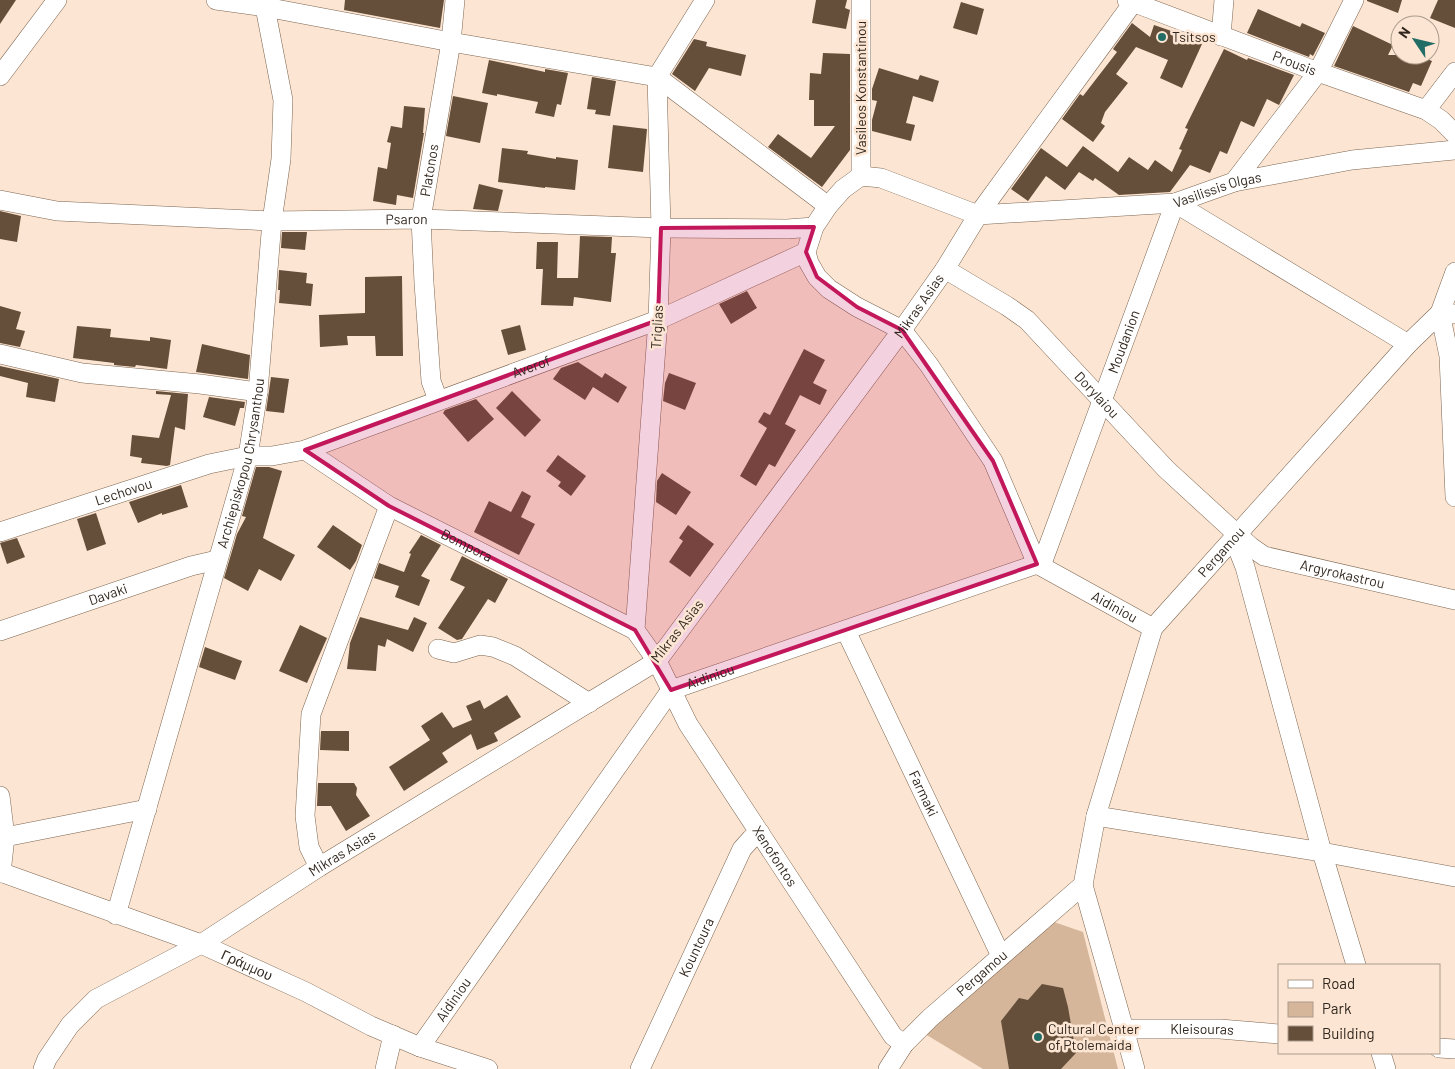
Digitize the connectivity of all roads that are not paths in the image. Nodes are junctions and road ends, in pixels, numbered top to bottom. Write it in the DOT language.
graph roads {
  1 [pos="57,0"];
  2 [pos="216,0"];
  3 [pos="455,0"];
  4 [pos="705,0"];
  5 [pos="861,0"];
  6 [pos="1224,0"];
  7 [pos="1354,0"];
  8 [pos="1132,1"];
  9 [pos="265,3"];
  10 [pos="1221,36"];
  11 [pos="451,42"];
  12 [pos="1318,72"];
  13 [pos="1455,72"];
  14 [pos="0,76"];
  15 [pos="656,78"];
  16 [pos="1426,110"];
  17 [pos="1455,134"];
  18 [pos="1455,150"];
  19 [pos="861,176"];
  20 [pos="1234,182"];
  21 [pos="0,200"];
  22 [pos="1175,203"];
  23 [pos="828,206"];
  24 [pos="978,214"];
  25 [pos="421,219"];
  26 [pos="272,221"];
  27 [pos="814,227"];
  28 [pos="661,228"];
  29 [pos="806,252"];
  30 [pos="944,270"];
  31 [pos="1455,272"];
  32 [pos="1448,314"];
  33 [pos="658,320"];
  34 [pos="902,330"];
  35 [pos="1408,344"];
  36 [pos="0,354"];
  37 [pos="258,392"];
  38 [pos="438,400"];
  39 [pos="1102,401"];
  40 [pos="304,450"];
  41 [pos="248,456"];
  42 [pos="1455,497"];
  43 [pos="389,506"];
  44 [pos="0,532"];
  45 [pos="1236,537"];
  46 [pos="217,560"];
  47 [pos="1039,565"];
  48 [pos="1455,600"];
  49 [pos="1153,628"];
  50 [pos="635,630"];
  51 [pos="0,631"];
  52 [pos="846,631"];
  53 [pos="438,649"];
  54 [pos="657,661"];
  55 [pos="670,690"];
  56 [pos="589,703"];
  57 [pos="0,796"];
  58 [pos="147,808"];
  59 [pos="1096,816"];
  60 [pos="760,832"];
  61 [pos="5,837"];
  62 [pos="1322,852"];
  63 [pos="319,867"];
  64 [pos="1,873"];
  65 [pos="1455,877"];
  66 [pos="1083,885"];
  67 [pos="116,915"];
  68 [pos="201,944"];
  69 [pos="1001,956"];
  70 [pos="1356,964"];
  71 [pos="1124,1028"];
  72 [pos="1278,1034"];
  73 [pos="393,1035"];
  74 [pos="904,1044"];
  75 [pos="420,1047"];
  76 [pos="1440,1048"];
  77 [pos="1455,1049"];
  78 [pos="1381,1054"];
  79 [pos="44,1069"];
  80 [pos="385,1069"];
  81 [pos="488,1069"];
  82 [pos="640,1069"];
  83 [pos="888,1069"];
  84 [pos="1135,1069"];
  85 [pos="1386,1069"];
  1 -- 14 [label="street"];
  2 -- 9 [label="street"];
  3 -- 11 [label="street, Platonos"];
  4 -- 15 [label="street"];
  5 -- 19 [label="street, Vasileos Konstantinou"];
  6 -- 10 [label="street"];
  7 -- 12 [label="street"];
  8 -- 10 [label="street, Prousis"];
  8 -- 24 [label="street, Mikras Asias"];
  9 -- 11 [label="street"];
  9 -- 26 [label="street, Archiepiskopou Chrysanthou"];
  10 -- 12 [label="street, Prousis"];
  11 -- 15 [label="street"];
  11 -- 25 [label="street, Platonos"];
  12 -- 16 [label="street, Prousis"];
  12 -- 20 [label="street"];
  13 -- 16 [label="street"];
  15 -- 23 [label="street"];
  15 -- 28 [label="street, Triglias"];
  16 -- 17 [label="street, Prousis"];
  18 -- 20 [label="street, Vasilissis Olgas"];
  19 -- 23 [label="street"];
  19 -- 24 [label="street"];
  20 -- 22 [label="street, Vasilissis Olgas"];
  21 -- 26 [label="street, Psaron"];
  22 -- 24 [label="street, Vasilissis Olgas"];
  22 -- 35 [label="street"];
  22 -- 39 [label="street, Moudanion"];
  23 -- 27 [label="street"];
  24 -- 30 [label="street, Mikras Asias"];
  25 -- 26 [label="street, Psaron"];
  25 -- 28 [label="street, Psaron"];
  25 -- 38 [label="street, Platonos"];
  26 -- 37 [label="street, Archiepiskopou Chrysanthou"];
  27 -- 28 [label="street, Psaron"];
  27 -- 29 [label="street"];
  28 -- 33 [label="street, Triglias"];
  29 -- 33 [label="street, Averof"];
  29 -- 34 [label="street"];
  30 -- 34 [label="street, Mikras Asias"];
  30 -- 39 [label="street, Dorylaiou"];
  31 -- 32 [label="street, Pergamou"];
  32 -- 35 [label="street, Pergamou"];
  32 -- 42 [label="street"];
  33 -- 38 [label="street, Averof"];
  33 -- 50 [label="street, Triglias"];
  34 -- 47 [label="street"];
  34 -- 54 [label="street, Mikras Asias"];
  35 -- 45 [label="street, Pergamou"];
  36 -- 37 [label="street"];
  37 -- 41 [label="street, Archiepiskopou Chrysanthou"];
  38 -- 40 [label="street, Averof"];
  39 -- 45 [label="street, Dorylaiou"];
  39 -- 47 [label="street, Moudanion"];
  40 -- 41 [label="street, Averof"];
  40 -- 43 [label="street, Bompora"];
  41 -- 44 [label="street, Lechovou"];
  41 -- 46 [label="street, Archiepiskopou Chrysanthou"];
  43 -- 50 [label="street, Bompora"];
  43 -- 63 [label="street"];
  45 -- 48 [label="street, Argyrokastrou"];
  45 -- 49 [label="street, Pergamou"];
  45 -- 62 [label="street"];
  46 -- 51 [label="street, Davaki"];
  46 -- 58 [label="street, Archiepiskopou Chrysanthou"];
  47 -- 49 [label="street, Aidiniou"];
  47 -- 52 [label="street, Aidiniou"];
  49 -- 59 [label="street, Pergamou"];
  50 -- 54 [label="street"];
  52 -- 55 [label="street, Aidiniou"];
  52 -- 69 [label="street, Farmaki"];
  53 -- 56 [label="street"];
  54 -- 55 [label="street, Xenofontos"];
  54 -- 56 [label="street, Mikras Asias"];
  55 -- 60 [label="street, Xenofontos"];
  55 -- 75 [label="street, Aidiniou"];
  56 -- 63 [label="street, Mikras Asias"];
  57 -- 61 [label="street"];
  58 -- 61 [label="street"];
  58 -- 67 [label="street, Archiepiskopou Chrysanthou"];
  59 -- 62 [label="street"];
  59 -- 66 [label="street, Pergamou"];
  60 -- 74 [label="street, Xenofontos"];
  60 -- 82 [label="street, Kountoura"];
  61 -- 64 [label="street"];
  62 -- 65 [label="street"];
  62 -- 70 [label="street"];
  63 -- 68 [label="street, Mikras Asias"];
  64 -- 67 [label="street, Γράμμου"];
  66 -- 69 [label="street, Pergamou"];
  66 -- 71 [label="street, Pergamou"];
  67 -- 68 [label="street, Γράμμου"];
  68 -- 73 [label="street, Γράμμου"];
  68 -- 79 [label="street, Mikras Asias"];
  69 -- 74 [label="street, Pergamou"];
  71 -- 72 [label="street, Kleisouras"];
  71 -- 84 [label="street, Pergamou"];
  73 -- 75 [label="street, Γράμμου"];
  73 -- 80 [label="street"];
  74 -- 83 [label="street, Pergamou"];
  75 -- 81 [label="street, Γράμμου"];
  76 -- 77 [label="street"];
  78 -- 85 [label="street"];
}
